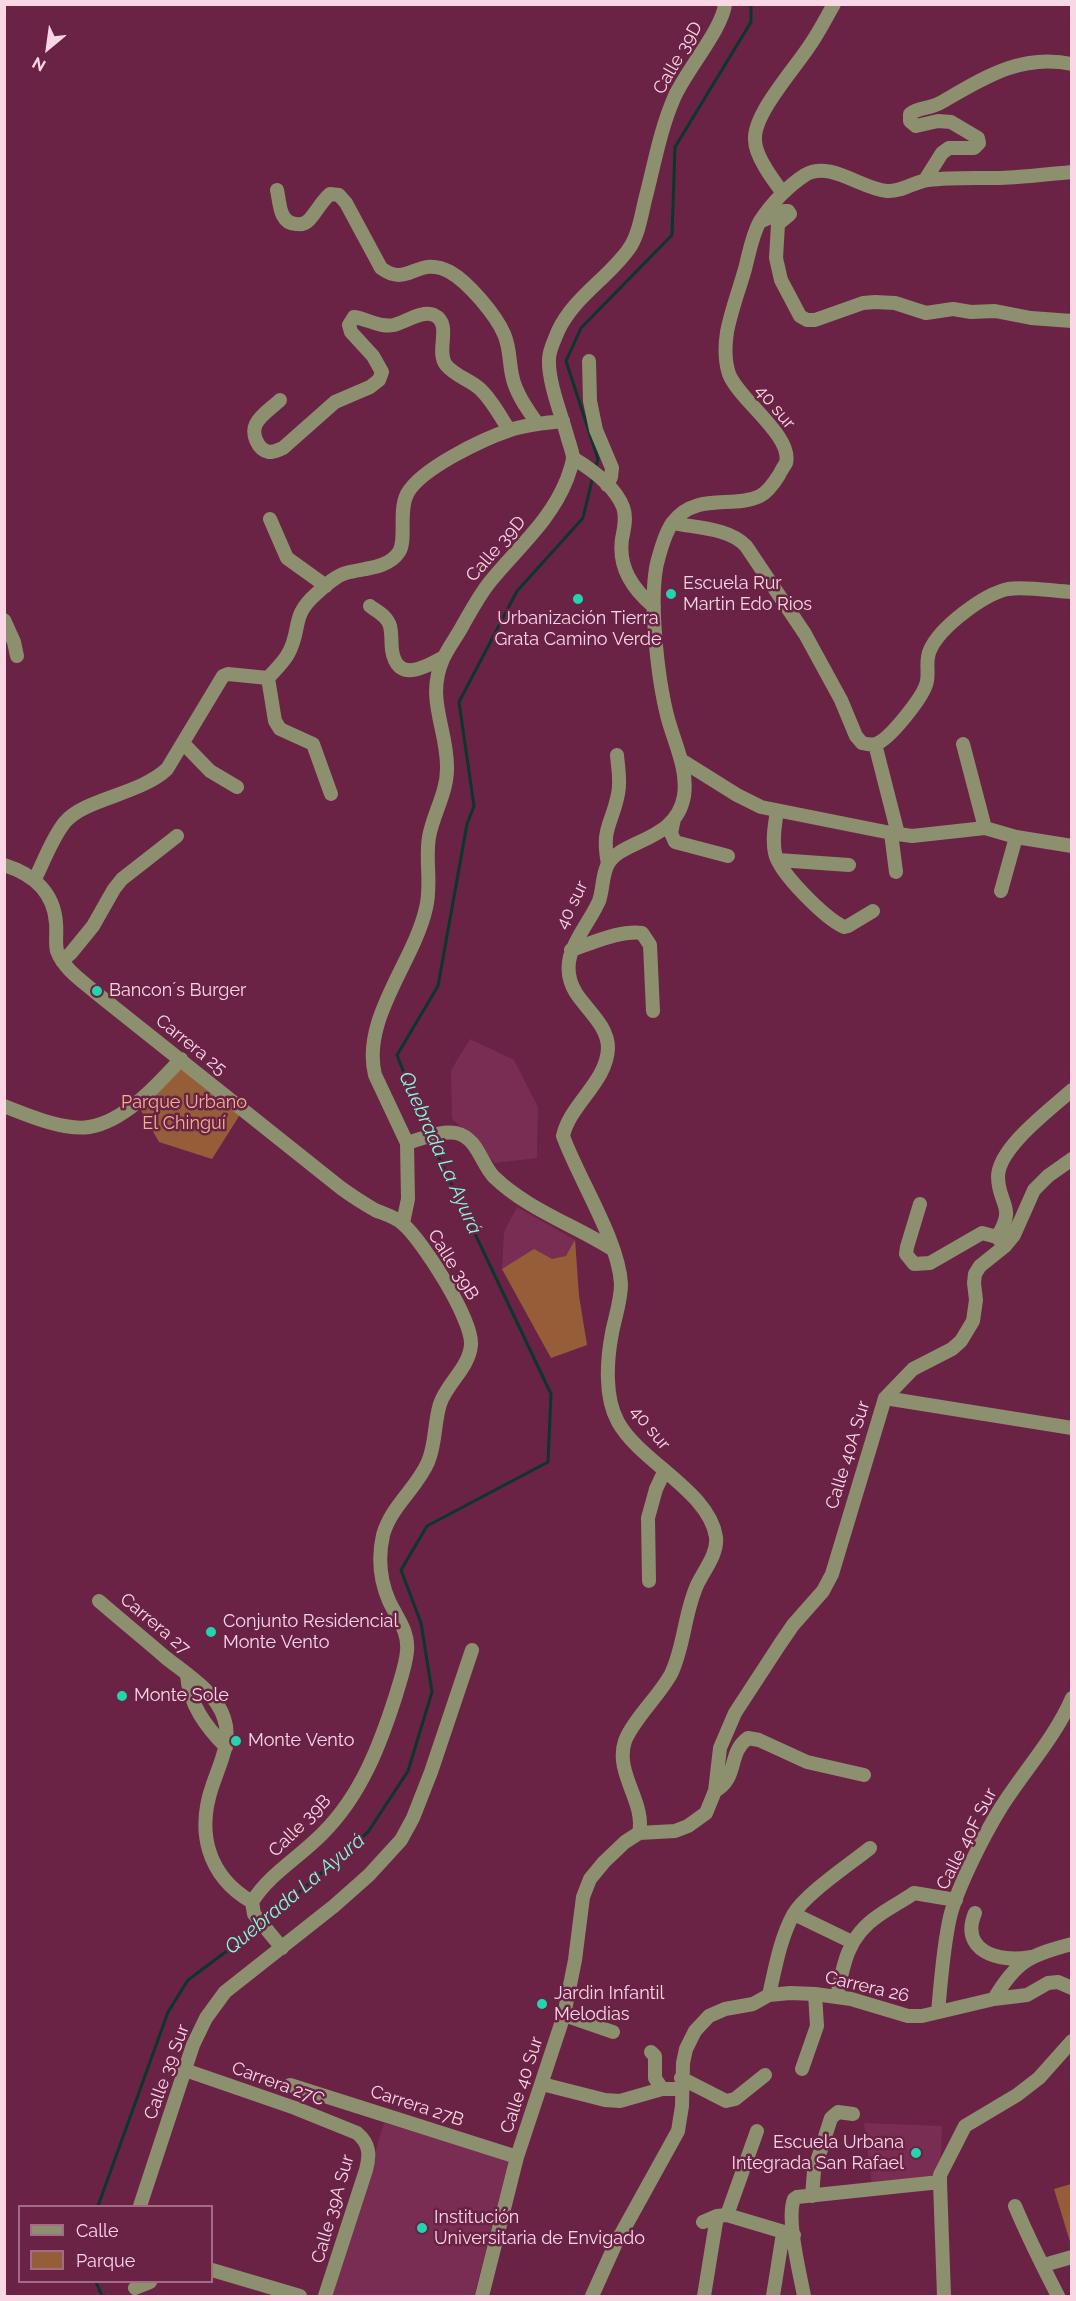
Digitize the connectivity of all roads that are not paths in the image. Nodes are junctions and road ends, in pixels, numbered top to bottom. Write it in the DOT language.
graph roads {
  1 [pos="725,4"];
  2 [pos="834,4"];
  3 [pos="1071,64"];
  4 [pos="1071,172"];
  5 [pos="925,180"];
  6 [pos="277,190"];
  7 [pos="783,193"];
  8 [pos="760,222"];
  9 [pos="1071,321"];
  10 [pos="589,361"];
  11 [pos="280,400"];
  12 [pos="563,421"];
  13 [pos="537,423"];
  14 [pos="508,430"];
  15 [pos="573,458"];
  16 [pos="604,482"];
  17 [pos="270,519"];
  18 [pos="672,523"];
  19 [pos="326,586"];
  20 [pos="1071,592"];
  21 [pos="370,606"];
  22 [pos="654,607"];
  23 [pos="4,620"];
  24 [pos="17,656"];
  25 [pos="444,657"];
  26 [pos="268,678"];
  27 [pos="183,743"];
  28 [pos="875,744"];
  29 [pos="963,744"];
  30 [pos="617,755"];
  31 [pos="681,760"];
  32 [pos="237,786"];
  33 [pos="331,794"];
  34 [pos="777,811"];
  35 [pos="674,819"];
  36 [pos="985,828"];
  37 [pos="894,834"];
  38 [pos="177,836"];
  39 [pos="1016,837"];
  40 [pos="1071,846"];
  41 [pos="728,856"];
  42 [pos="778,860"];
  43 [pos="608,864"];
  44 [pos="4,865"];
  45 [pos="849,865"];
  46 [pos="896,872"];
  47 [pos="35,879"];
  48 [pos="1001,891"];
  49 [pos="873,911"];
  50 [pos="571,950"];
  51 [pos="62,961"];
  52 [pos="653,1011"];
  53 [pos="181,1059"];
  54 [pos="1071,1090"];
  55 [pos="4,1106"];
  56 [pos="414,1141"];
  57 [pos="1071,1159"];
  58 [pos="920,1204"];
  59 [pos="402,1223"];
  60 [pos="1001,1241"];
  61 [pos="612,1249"];
  62 [pos="885,1398"];
  63 [pos="1071,1428"];
  64 [pos="664,1472"];
  65 [pos="649,1581"];
  66 [pos="99,1601"];
  67 [pos="472,1650"];
  68 [pos="188,1675"];
  69 [pos="1071,1698"];
  70 [pos="226,1747"];
  71 [pos="864,1775"];
  72 [pos="715,1791"];
  73 [pos="639,1833"];
  74 [pos="870,1848"];
  75 [pos="956,1900"];
  76 [pos="253,1908"];
  77 [pos="975,1913"];
  78 [pos="794,1914"];
  79 [pos="852,1942"];
  80 [pos="1071,1944"];
  81 [pos="282,1948"];
  82 [pos="1034,1956"];
  83 [pos="1071,1988"];
  84 [pos="815,1994"];
  85 [pos="769,1995"];
  86 [pos="837,1997"];
  87 [pos="994,1999"];
  88 [pos="938,2012"];
  89 [pos="564,2015"];
  90 [pos="614,2032"];
  91 [pos="1071,2041"];
  92 [pos="651,2052"];
  93 [pos="802,2069"];
  94 [pos="185,2070"];
  95 [pos="765,2075"];
  96 [pos="681,2083"];
  97 [pos="542,2084"];
  98 [pos="290,2085"];
  99 [pos="662,2089"];
  100 [pos="305,2090"];
  101 [pos="295,2108"];
  102 [pos="853,2114"];
  103 [pos="758,2131"];
  104 [pos="357,2133"];
  105 [pos="518,2157"];
  106 [pos="940,2182"];
  107 [pos="812,2196"];
  108 [pos="140,2205"];
  109 [pos="1015,2206"];
  110 [pos="722,2216"];
  111 [pos="703,2222"];
  112 [pos="788,2234"];
  113 [pos="1071,2257"];
  114 [pos="1044,2265"];
  115 [pos="213,2270"];
  116 [pos="300,2296"];
  117 [pos="325,2296"];
  118 [pos="482,2296"];
  119 [pos="592,2296"];
  120 [pos="704,2296"];
  121 [pos="773,2296"];
  122 [pos="804,2296"];
  123 [pos="944,2296"];
  124 [pos="1058,2296"];
  1 -- 12 [label="street, Calle 39D"];
  2 -- 7 [label="street"];
  3 -- 5 [label="street"];
  4 -- 5 [label="street"];
  5 -- 7 [label="street, 40 sur"];
  6 -- 13 [label="street"];
  7 -- 8 [label="street, 40 sur"];
  8 -- 9 [label="street"];
  8 -- 18 [label="street, 40 sur"];
  10 -- 16 [label="street"];
  11 -- 14 [label="street"];
  12 -- 13 [label="street"];
  12 -- 15 [label="street, Calle 39D"];
  13 -- 14 [label="street"];
  14 -- 19 [label="street"];
  15 -- 16 [label="street"];
  15 -- 25 [label="street, Calle 39D"];
  16 -- 22 [label="street"];
  17 -- 19 [label="street"];
  18 -- 22 [label="street"];
  18 -- 28 [label="street"];
  19 -- 26 [label="street"];
  20 -- 28 [label="street"];
  21 -- 25 [label="street"];
  22 -- 31 [label="street"];
  23 -- 24 [label="street"];
  25 -- 56 [label="street, Calle 39D"];
  26 -- 27 [label="street"];
  26 -- 33 [label="street"];
  27 -- 32 [label="street"];
  27 -- 47 [label="street"];
  28 -- 37 [label="street"];
  29 -- 36 [label="street"];
  30 -- 43 [label="street"];
  31 -- 34 [label="street"];
  31 -- 35 [label="street"];
  34 -- 37 [label="street"];
  34 -- 42 [label="street"];
  35 -- 41 [label="street"];
  35 -- 43 [label="street"];
  36 -- 37 [label="street"];
  36 -- 39 [label="street"];
  37 -- 46 [label="street"];
  38 -- 51 [label="street"];
  39 -- 40 [label="street"];
  39 -- 48 [label="street"];
  42 -- 45 [label="street"];
  42 -- 49 [label="street"];
  43 -- 50 [label="street, 40 sur"];
  44 -- 47 [label="street"];
  47 -- 51 [label="street"];
  50 -- 52 [label="street"];
  50 -- 61 [label="street, 40 sur"];
  51 -- 53 [label="street, Carrera 25"];
  53 -- 55 [label="street"];
  53 -- 59 [label="street, Carrera 25"];
  54 -- 60 [label="street"];
  56 -- 59 [label="street, Calle 39B"];
  56 -- 61 [label="street"];
  57 -- 60 [label="street"];
  58 -- 60 [label="street"];
  59 -- 76 [label="street, Calle 39B"];
  60 -- 62 [label="street, Calle 40A Sur"];
  61 -- 64 [label="street, 40 sur"];
  62 -- 63 [label="street"];
  62 -- 72 [label="street, Calle 40A Sur"];
  64 -- 65 [label="street"];
  64 -- 73 [label="street, 40 sur"];
  66 -- 68 [label="street, Carrera 27"];
  67 -- 81 [label="street, Calle 39 Sur"];
  68 -- 70 [label="street, Carrera 27"];
  68 -- 70 [label="street, Carrera 27"];
  69 -- 75 [label="street, Calle 40F Sur"];
  70 -- 76 [label="street, Carrera 27"];
  71 -- 72 [label="street"];
  72 -- 73 [label="street, Calle 40A Sur"];
  73 -- 89 [label="street, Calle 40 Sur"];
  74 -- 78 [label="street"];
  75 -- 79 [label="street"];
  75 -- 88 [label="street, Calle 40F Sur"];
  76 -- 81 [label="street, Carrera 27"];
  77 -- 82 [label="street"];
  78 -- 79 [label="street"];
  78 -- 85 [label="street"];
  79 -- 86 [label="street"];
  80 -- 82 [label="street"];
  81 -- 94 [label="street, Calle 39 Sur"];
  82 -- 87 [label="street"];
  83 -- 87 [label="street, Carrera 26"];
  84 -- 85 [label="street, Carrera 26"];
  84 -- 86 [label="street, Carrera 26"];
  84 -- 93 [label="street"];
  85 -- 96 [label="street, Carrera 26"];
  86 -- 88 [label="street, Carrera 26"];
  87 -- 88 [label="street, Carrera 26"];
  89 -- 90 [label="street"];
  89 -- 97 [label="street, Calle 40 Sur"];
  91 -- 106 [label="street"];
  92 -- 99 [label="street"];
  94 -- 101 [label="street, Carrera 27C"];
  94 -- 108 [label="street, Calle 39 Sur"];
  95 -- 96 [label="street"];
  96 -- 99 [label="street"];
  96 -- 119 [label="street"];
  97 -- 99 [label="street"];
  97 -- 105 [label="street, Calle 40 Sur"];
  98 -- 100 [label="street, Carrera 27B"];
  100 -- 101 [label="street"];
  100 -- 105 [label="street, Carrera 27B"];
  101 -- 104 [label="street, Carrera 27C"];
  102 -- 107 [label="street"];
  103 -- 110 [label="street"];
  104 -- 117 [label="street, Calle 39A Sur"];
  105 -- 118 [label="street, Calle 40 Sur"];
  106 -- 107 [label="street"];
  106 -- 123 [label="street"];
  107 -- 112 [label="street"];
  109 -- 114 [label="street"];
  110 -- 111 [label="street"];
  110 -- 112 [label="street"];
  110 -- 120 [label="street"];
  112 -- 121 [label="street"];
  112 -- 122 [label="street"];
  113 -- 114 [label="street"];
  114 -- 124 [label="street"];
  115 -- 116 [label="street"];
}
